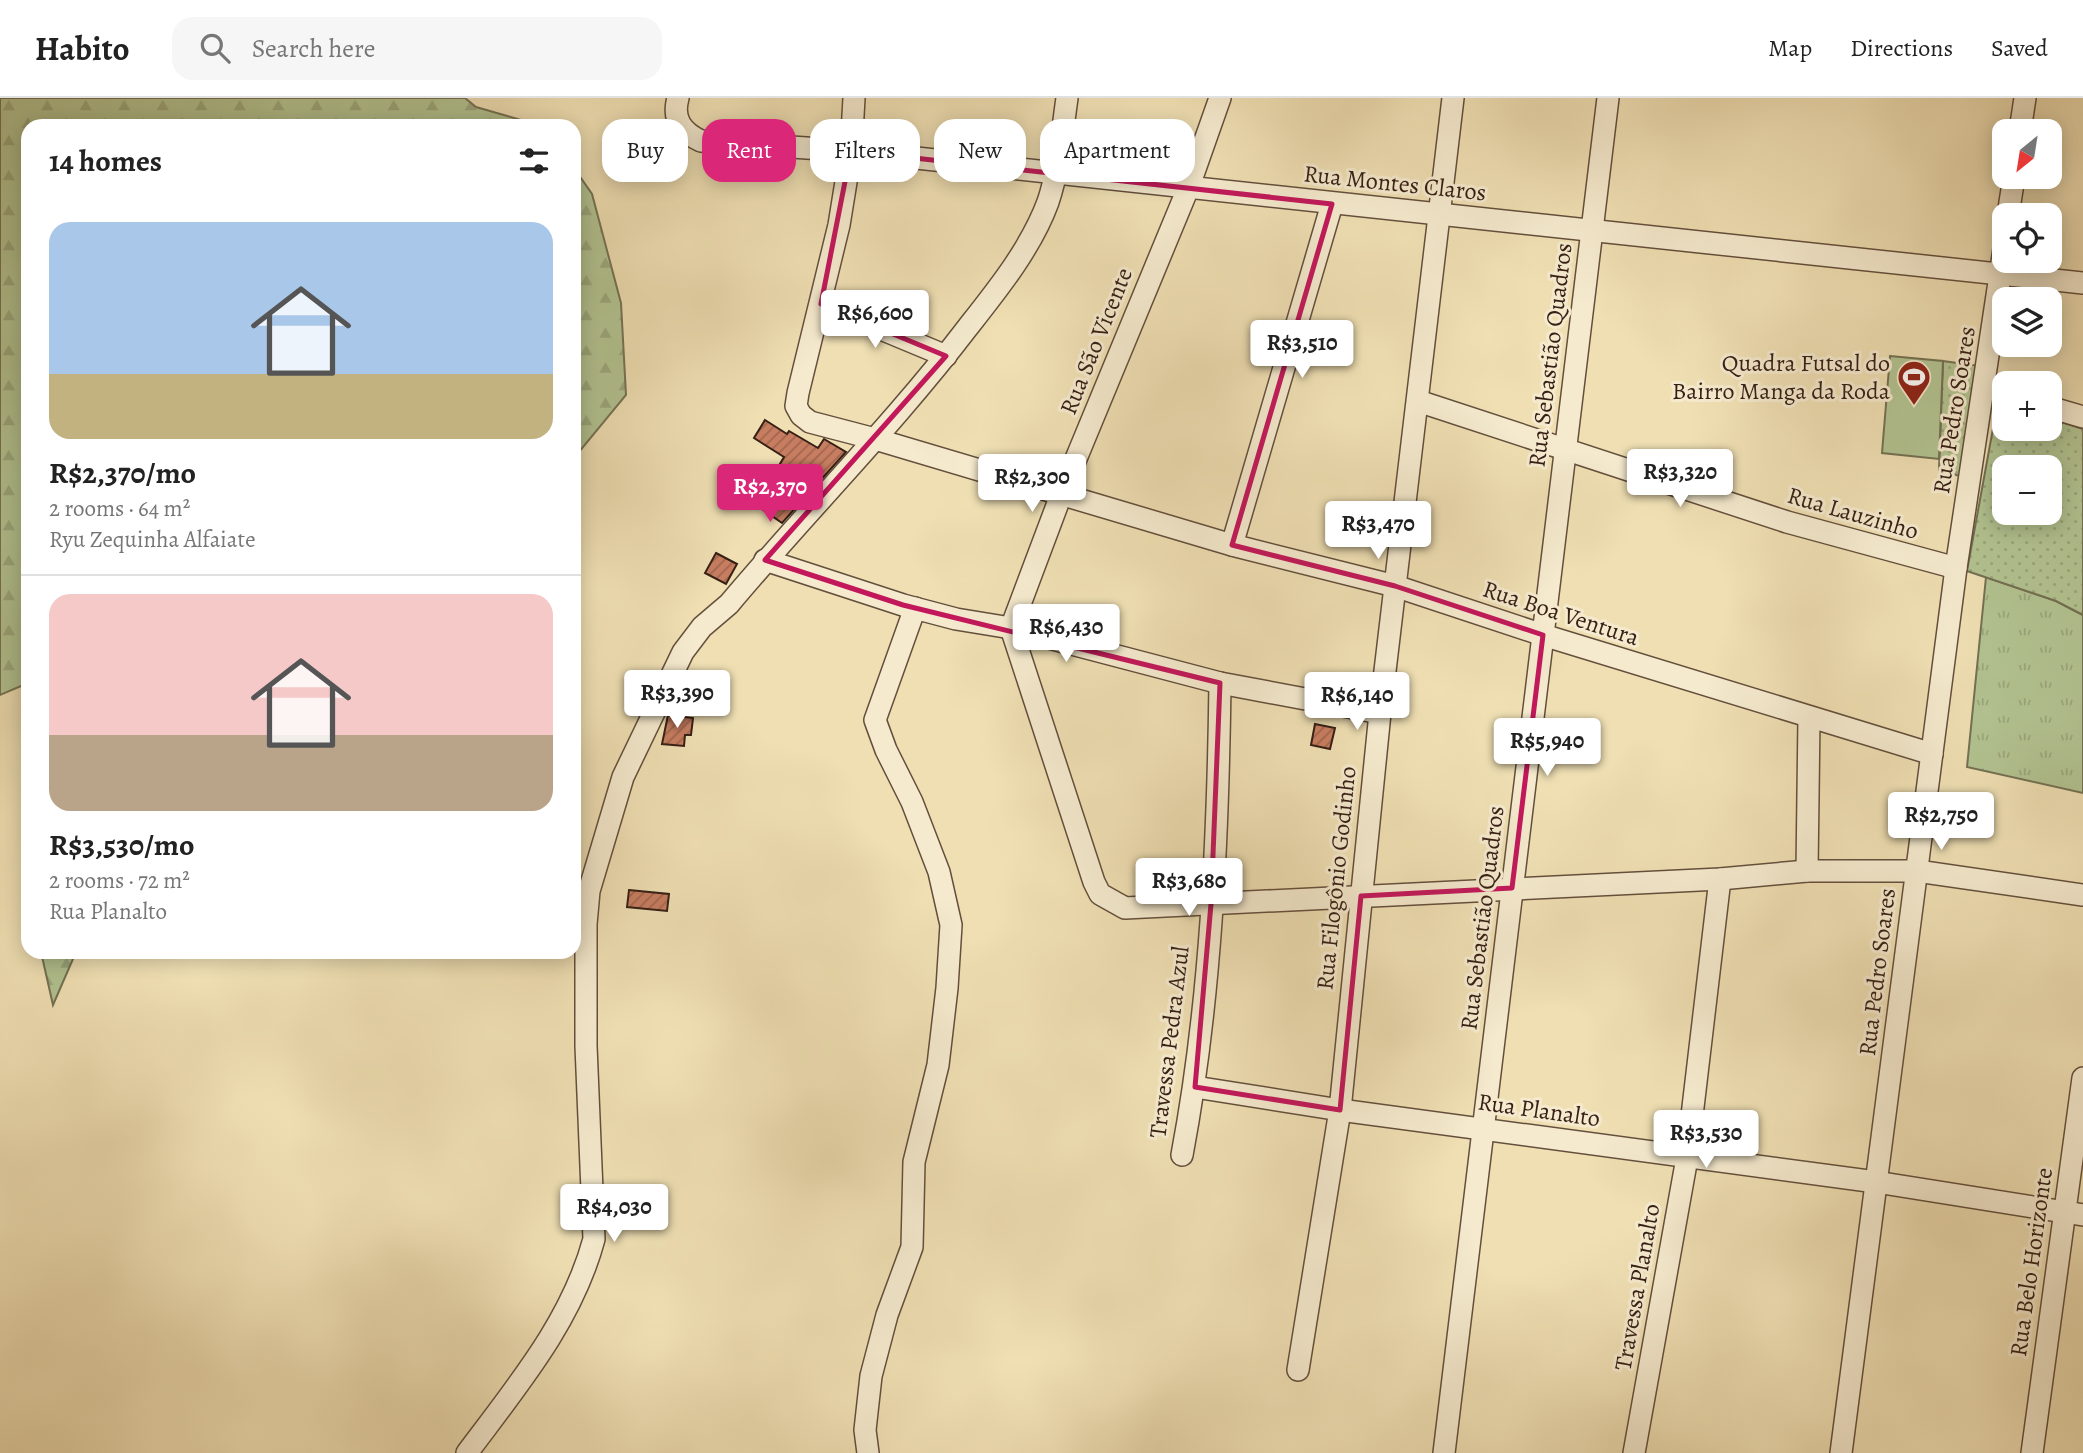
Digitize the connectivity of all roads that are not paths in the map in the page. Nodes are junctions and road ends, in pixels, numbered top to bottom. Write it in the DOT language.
graph roads {
  1 [pos="678,98"];
  2 [pos="854,98"];
  3 [pos="1067,98"];
  4 [pos="1220,98"];
  5 [pos="1453,98"];
  6 [pos="1608,98"];
  7 [pos="2025,98"];
  8 [pos="852,119"];
  9 [pos="1064,119"];
  10 [pos="2022,119"];
  11 [pos="810,148"];
  12 [pos="920,158"];
  13 [pos="1040,170"];
  14 [pos="845,182"];
  15 [pos="1053,182"];
  16 [pos="1151,182"];
  17 [pos="1189,186"];
  18 [pos="1332,204"];
  19 [pos="1438,214"];
  20 [pos="1592,231"];
  21 [pos="2000,273"];
  22 [pos="2000,276"];
  23 [pos="2083,283"];
  24 [pos="821,304"];
  25 [pos="946,356"];
  26 [pos="1995,371"];
  27 [pos="1418,401"];
  28 [pos="1992,401"];
  29 [pos="2062,410"];
  30 [pos="2083,416"];
  31 [pos="875,439"];
  32 [pos="1565,449"];
  33 [pos="1061,495"];
  34 [pos="1233,545"];
  35 [pos="765,561"];
  36 [pos="1956,568"];
  37 [pos="1395,586"];
  38 [pos="915,608"];
  39 [pos="1011,628"];
  40 [pos="1543,635"];
  41 [pos="1220,683"];
  42 [pos="1380,713"];
  43 [pos="1810,718"];
  44 [pos="1932,754"];
  45 [pos="1807,871"];
  46 [pos="1917,871"];
  47 [pos="1720,879"];
  48 [pos="1512,888"];
  49 [pos="2083,895"];
  50 [pos="1361,896"];
  51 [pos="1211,904"];
  52 [pos="2083,1078"];
  53 [pos="1195,1087"];
  54 [pos="1339,1110"];
  55 [pos="1483,1129"];
  56 [pos="1182,1155"];
  57 [pos="1687,1158"];
  58 [pos="1876,1182"];
  59 [pos="2073,1214"];
  60 [pos="1298,1370"];
  61 [pos="467,1453"];
  62 [pos="868,1453"];
  63 [pos="1444,1453"];
  64 [pos="1634,1453"];
  65 [pos="1841,1453"];
  66 [pos="2032,1453"];
  1 -- 11 [label="street, Rua Montes Claros"];
  2 -- 8 [label="street"];
  3 -- 9 [label="street"];
  4 -- 17 [label="street, Rua São Vicente"];
  5 -- 19 [label="street, Rua Filogônio Godinho"];
  6 -- 20 [label="street, Rua Sebastião Quadros"];
  7 -- 10 [label="street"];
  12 -- 13 [label="street, Rua Montes Claros"];
  14 -- 24 [label="street"];
  15 -- 25 [label="street"];
  16 -- 17 [label="street, Rua Montes Claros"];
  17 -- 18 [label="street, Rua Montes Claros"];
  17 -- 33 [label="street, Rua São Vicente"];
  18 -- 19 [label="street, Rua Montes Claros"];
  18 -- 34 [label="street"];
  19 -- 20 [label="street, Rua Montes Claros"];
  19 -- 27 [label="street, Rua Filogônio Godinho"];
  20 -- 22 [label="street, Rua Montes Claros"];
  20 -- 32 [label="street, Rua Sebastião Quadros"];
  21 -- 22 [label="street, Rua Pedro Soares"];
  22 -- 23 [label="street, Rua Montes Claros"];
  22 -- 26 [label="street, Rua Pedro Soares"];
  24 -- 25 [label="street"];
  24 -- 31 [label="street, Rua Boa Ventura"];
  25 -- 31 [label="street"];
  27 -- 32 [label="street, Rua Lauzinho"];
  27 -- 37 [label="street, Rua Filogônio Godinho"];
  28 -- 36 [label="street, Rua Pedro Soares"];
  29 -- 30 [label="street"];
  31 -- 33 [label="street, Rua Boa Ventura"];
  31 -- 35 [label="street"];
  32 -- 36 [label="street, Rua Lauzinho"];
  32 -- 40 [label="street, Rua Sebastião Quadros"];
  33 -- 34 [label="street, Rua Boa Ventura"];
  33 -- 39 [label="street, Rua São Vicente"];
  34 -- 37 [label="street, Rua Boa Ventura"];
  35 -- 38 [label="street"];
  35 -- 61 [label="street"];
  36 -- 44 [label="street, Rua Pedro Soares"];
  37 -- 40 [label="street, Rua Boa Ventura"];
  37 -- 42 [label="street, Rua Filogônio Godinho"];
  38 -- 39 [label="street"];
  38 -- 62 [label="street"];
  39 -- 41 [label="street"];
  39 -- 51 [label="street"];
  40 -- 43 [label="street, Rua Boa Ventura"];
  40 -- 48 [label="street, Rua Sebastião Quadros"];
  41 -- 42 [label="street"];
  41 -- 51 [label="street, Travessa Pedra Azul"];
  42 -- 50 [label="street, Rua Filogônio Godinho"];
  43 -- 44 [label="street, Rua Boa Ventura"];
  43 -- 45 [label="street"];
  44 -- 46 [label="street, Rua Pedro Soares"];
  45 -- 46 [label="street"];
  45 -- 47 [label="street"];
  46 -- 49 [label="street"];
  46 -- 58 [label="street, Rua Pedro Soares"];
  47 -- 48 [label="street"];
  47 -- 57 [label="street, Travessa Planalto"];
  48 -- 50 [label="street"];
  48 -- 55 [label="street, Rua Sebastião Quadros"];
  50 -- 51 [label="street"];
  50 -- 54 [label="street, Rua Filogônio Godinho"];
  51 -- 53 [label="street, Travessa Pedra Azul"];
  52 -- 59 [label="street, Rua Belo Horizonte"];
  53 -- 54 [label="street, Rua Planalto"];
  53 -- 56 [label="street, Travessa Pedra Azul"];
  54 -- 55 [label="street, Rua Planalto"];
  54 -- 60 [label="street, Rua Filogônio Godinho"];
  55 -- 57 [label="street, Rua Planalto"];
  55 -- 63 [label="street, Rua Sebastião Quadros"];
  57 -- 58 [label="street, Rua Planalto"];
  57 -- 64 [label="street, Travessa Planalto"];
  58 -- 59 [label="street, Rua Planalto"];
  58 -- 65 [label="street, Rua Pedro Soares"];
  59 -- 66 [label="street, Rua Belo Horizonte"];
}
